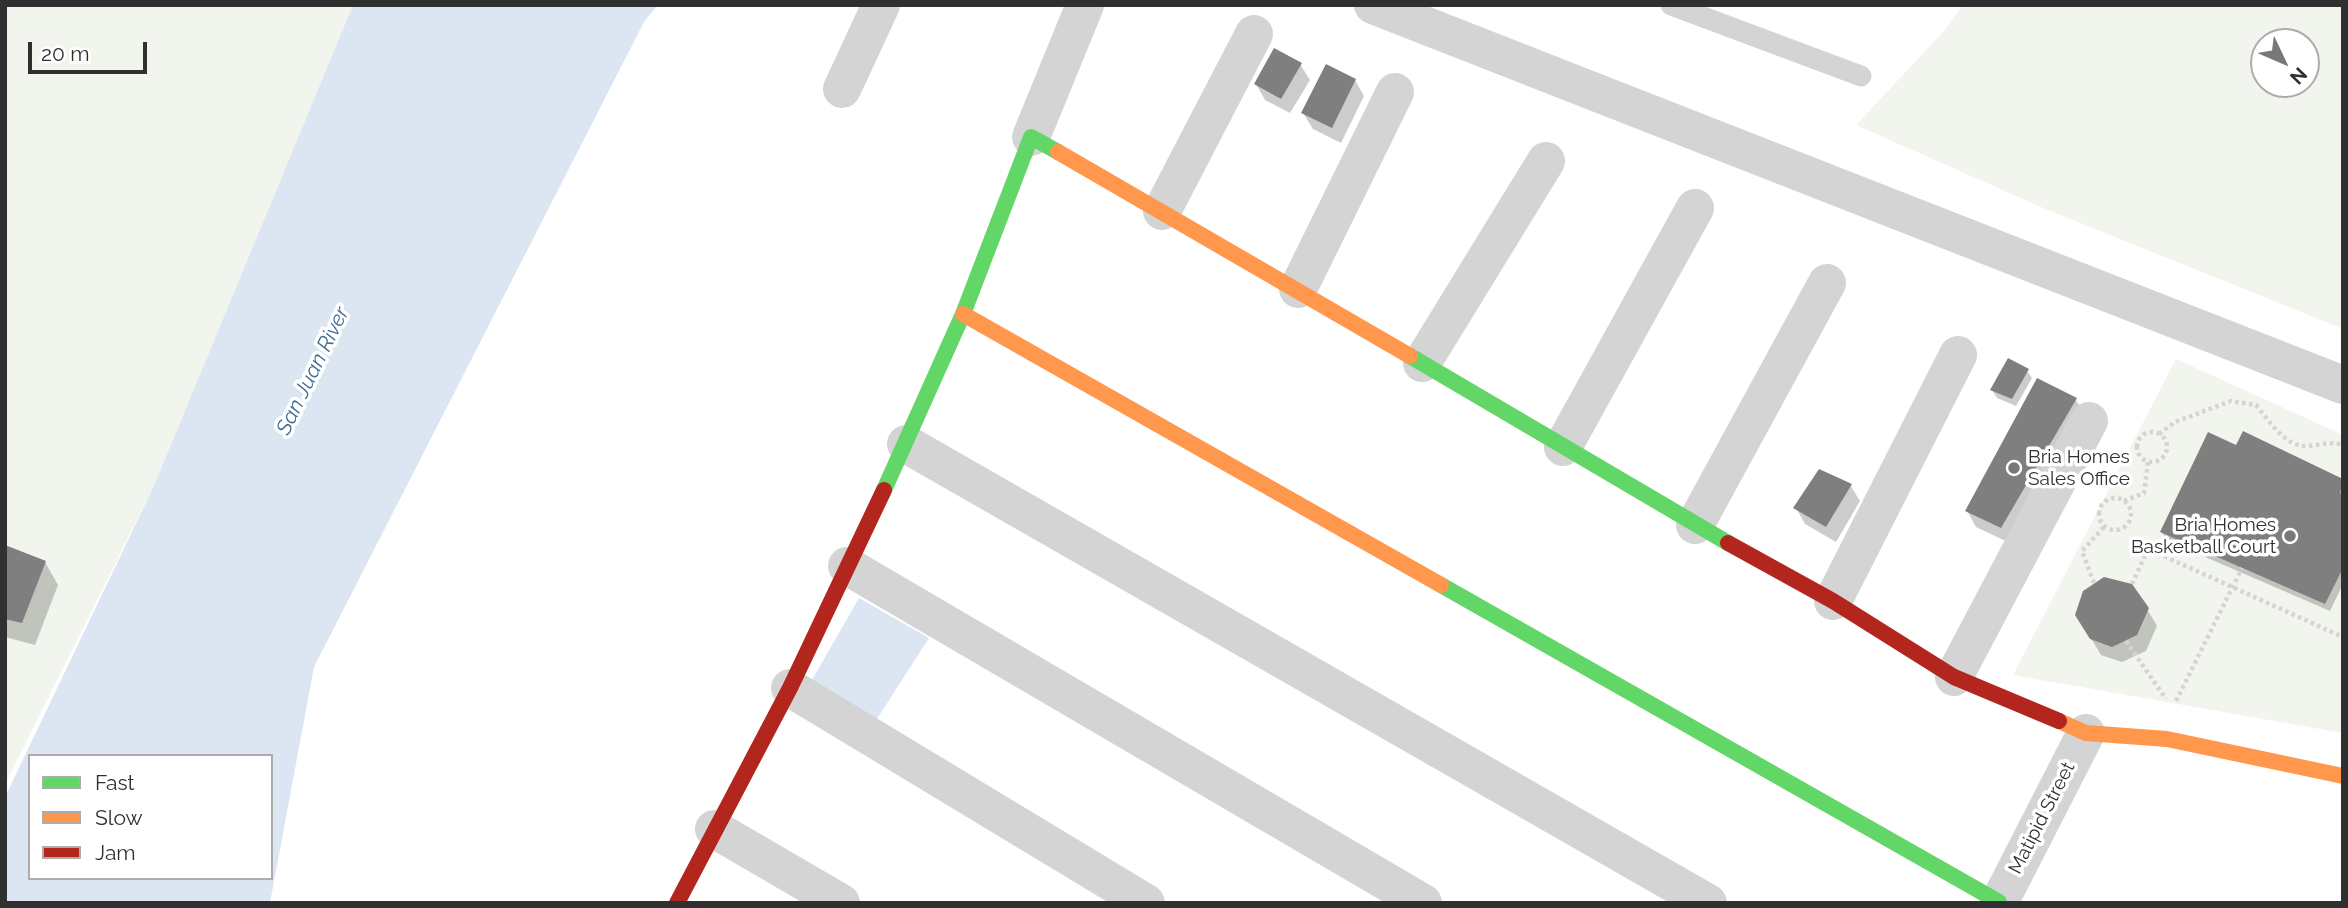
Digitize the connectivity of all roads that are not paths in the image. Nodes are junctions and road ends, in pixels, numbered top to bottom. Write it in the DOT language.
graph roads {
  1 [pos="881,5"];
  2 [pos="1085,5"];
  3 [pos="1373,5"];
  4 [pos="1671,5"];
  5 [pos="1254,34"];
  6 [pos="1861,76"];
  7 [pos="842,89"];
  8 [pos="1395,92"];
  9 [pos="1031,137"];
  10 [pos="1546,161"];
  11 [pos="1695,208"];
  12 [pos="1162,211"];
  13 [pos="1827,283"];
  14 [pos="1298,289"];
  15 [pos="962,314"];
  16 [pos="1958,355"];
  17 [pos="1422,363"];
  18 [pos="2343,385"];
  19 [pos="2089,421"];
  20 [pos="906,444"];
  21 [pos="1563,447"];
  22 [pos="1695,525"];
  23 [pos="847,566"];
  24 [pos="1833,601"];
  25 [pos="1954,677"];
  26 [pos="790,688"];
  27 [pos="2086,733"];
  28 [pos="2343,775"];
  29 [pos="714,830"];
  30 [pos="1999,902"];
  31 [pos="677,903"];
  32 [pos="841,903"];
  33 [pos="1146,903"];
  34 [pos="1423,903"];
  35 [pos="1708,903"];
  1 -- 7 [label="street"];
  2 -- 9 [label="street"];
  3 -- 18 [label="street"];
  4 -- 6 [label="lane"];
  5 -- 12 [label="street"];
  8 -- 14 [label="street"];
  9 -- 12 [label="street"];
  9 -- 15 [label="street"];
  10 -- 17 [label="street"];
  11 -- 21 [label="street"];
  12 -- 14 [label="street"];
  13 -- 22 [label="street"];
  14 -- 17 [label="street"];
  15 -- 20 [label="street"];
  15 -- 30 [label="street"];
  16 -- 24 [label="street"];
  17 -- 21 [label="street"];
  19 -- 25 [label="street"];
  20 -- 23 [label="street"];
  20 -- 35 [label="street"];
  21 -- 22 [label="street"];
  22 -- 24 [label="street"];
  23 -- 26 [label="street"];
  23 -- 34 [label="street"];
  24 -- 25 [label="street"];
  25 -- 27 [label="street"];
  26 -- 29 [label="street"];
  26 -- 33 [label="street"];
  27 -- 28 [label="street"];
  27 -- 30 [label="street, Matipid Street"];
  29 -- 31 [label="street"];
  29 -- 32 [label="street"];
}
